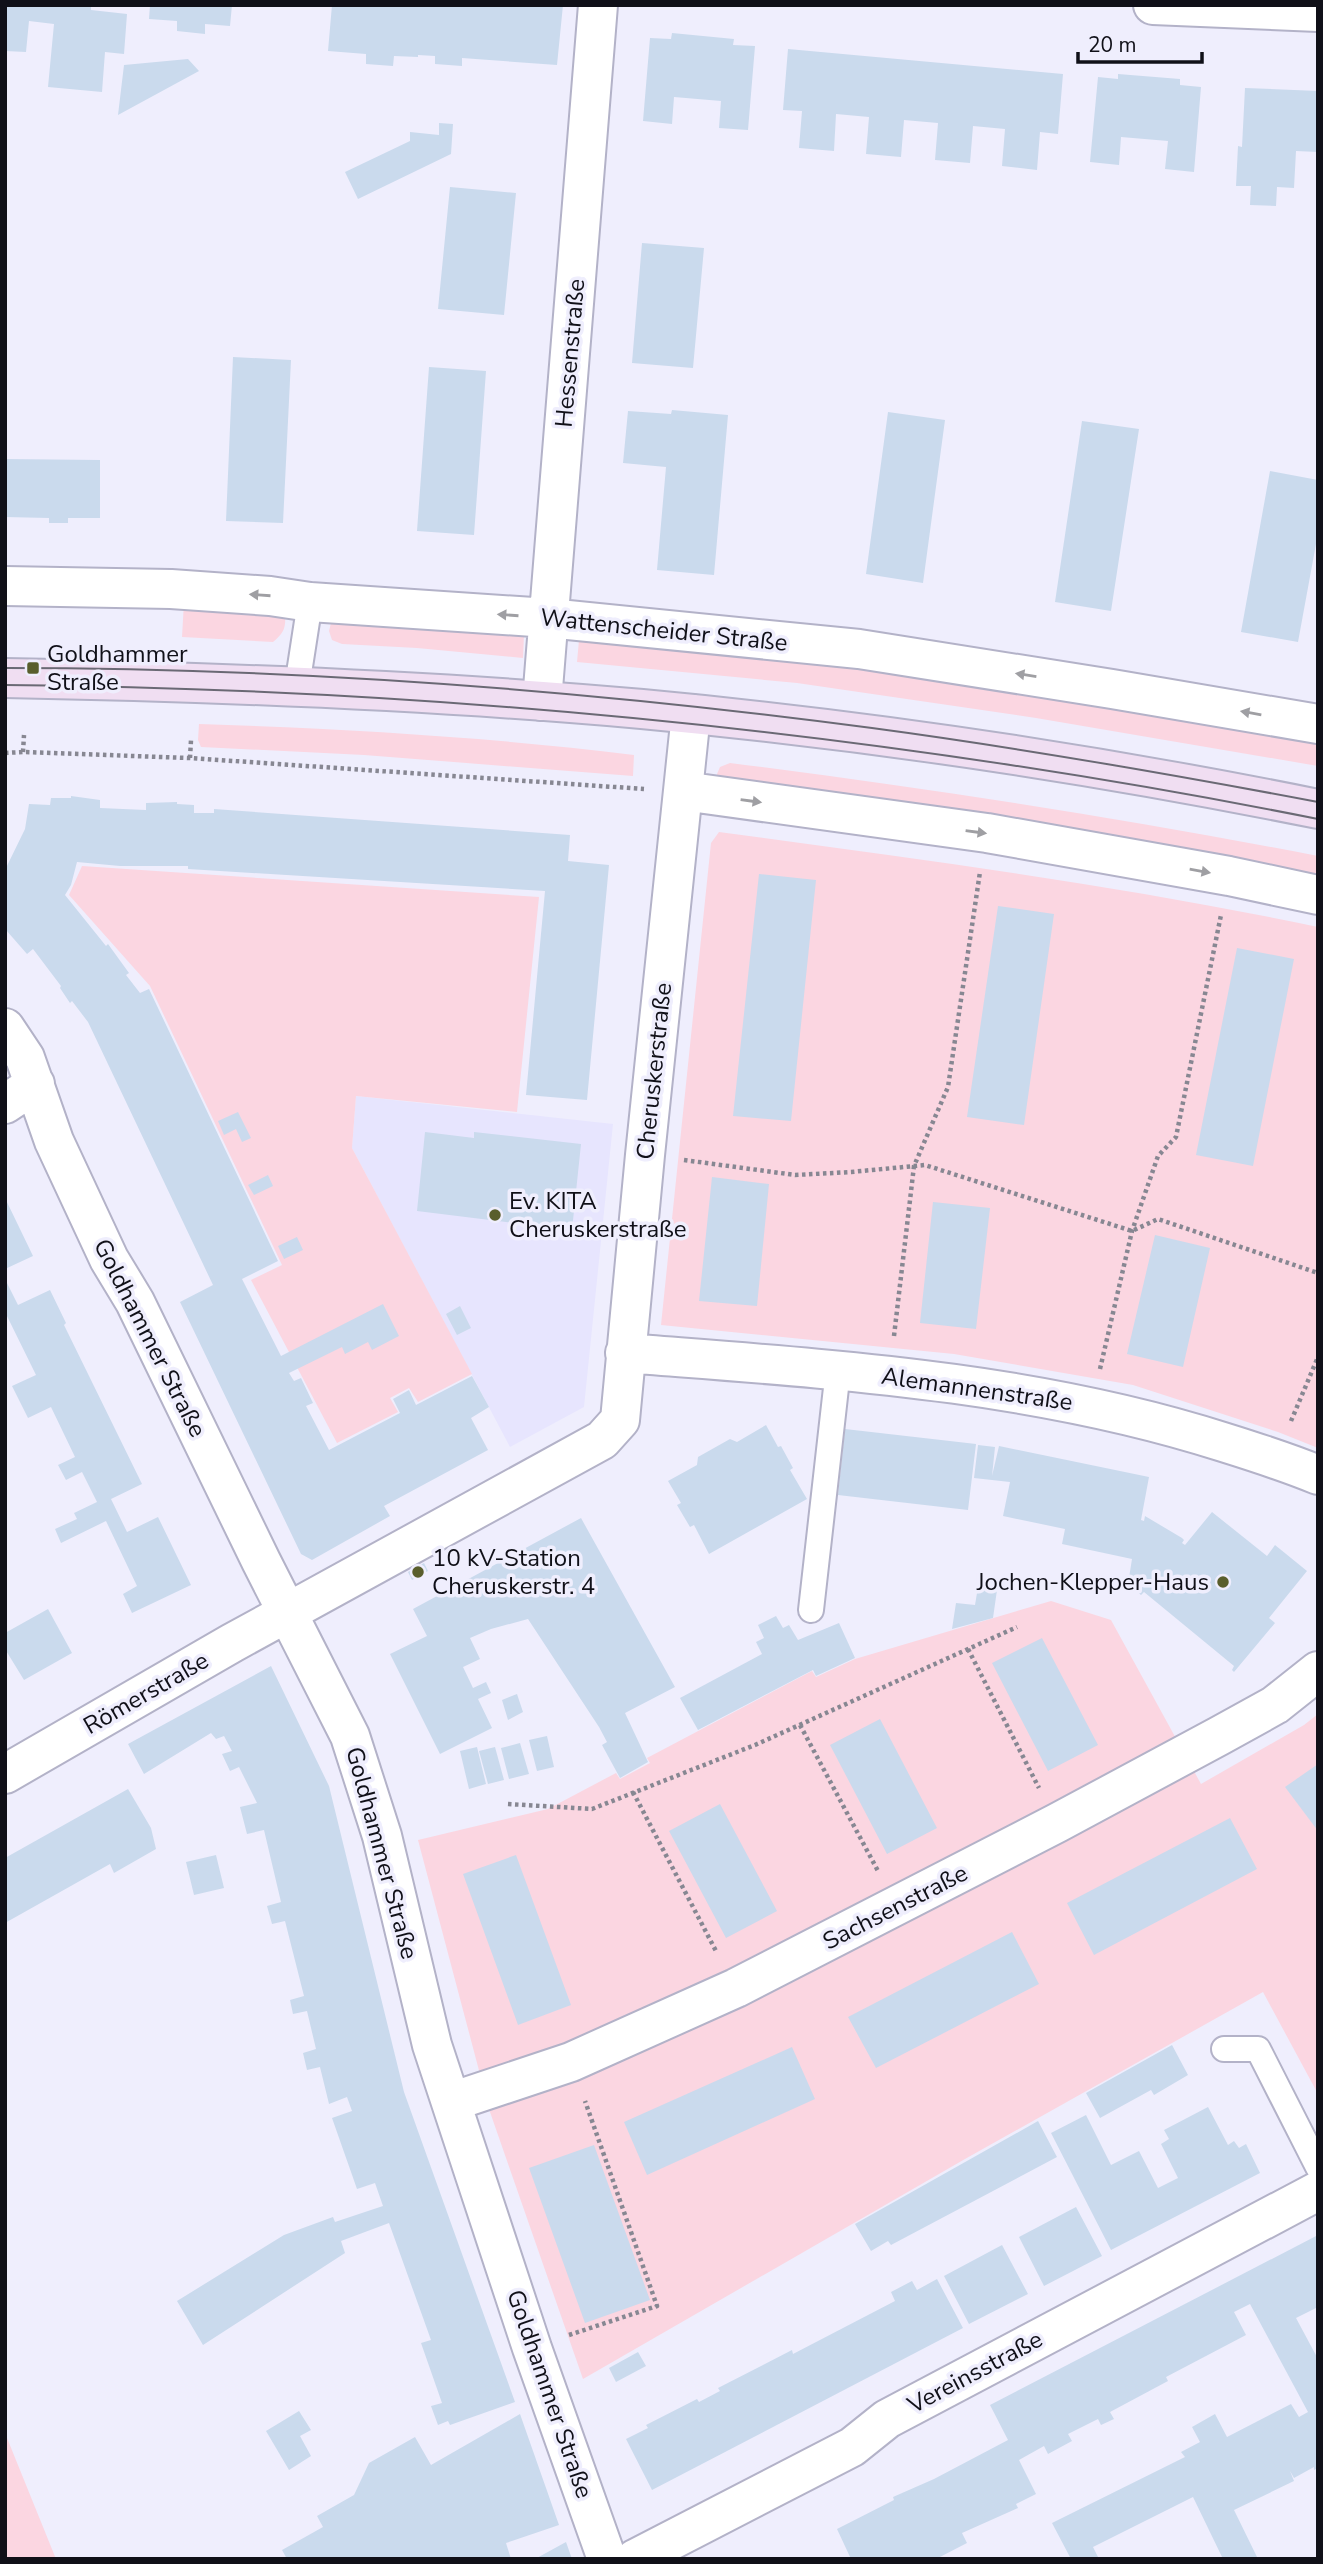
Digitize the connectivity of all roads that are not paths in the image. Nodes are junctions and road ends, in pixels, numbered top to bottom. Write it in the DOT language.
graph roads {
  1 [pos="598,5"];
  2 [pos="1153,5"];
  3 [pos="1318,12"];
  4 [pos="5,586"];
  5 [pos="310,602"];
  6 [pos="548,618"];
  7 [pos="5,678"];
  8 [pos="297,686"];
  9 [pos="542,701"];
  10 [pos="691,714"];
  11 [pos="1318,724"];
  12 [pos="683,791"];
  13 [pos="1318,809"];
  14 [pos="1318,895"];
  15 [pos="5,1028"];
  16 [pos="20,1094"];
  17 [pos="625,1353"];
  18 [pos="838,1370"];
  19 [pos="1318,1475"];
  20 [pos="811,1610"];
  21 [pos="287,1613"];
  22 [pos="1318,1671"];
  23 [pos="5,1774"];
  24 [pos="1224,2049"];
  25 [pos="451,2102"];
  26 [pos="1318,2167"];
  27 [pos="1318,2191"];
  28 [pos="607,2559"];
  29 [pos="635,2559"];
  1 -- 6 [label="street, Hessenstraße"];
  2 -- 3 [label="street"];
  5 -- 4 [label="street, Wattenscheider Straße, one-way"];
  6 -- 5 [label="street, Wattenscheider Straße, one-way"];
  5 -- 8 [label="lane"];
  6 -- 9 [label="street, Hessenstraße"];
  11 -- 6 [label="street, Wattenscheider Straße, one-way"];
  7 -- 8 [label="main road"];
  8 -- 9 [label="main road"];
  9 -- 10 [label="main road"];
  10 -- 12 [label="street, Cheruskerstraße"];
  10 -- 13 [label="main road"];
  12 -- 14 [label="street, one-way"];
  12 -- 17 [label="street, Cheruskerstraße"];
  15 -- 16 [label="street, Goldhammer Straße"];
  16 -- 21 [label="street, Goldhammer Straße"];
  17 -- 18 [label="street, Alemannenstraße"];
  17 -- 21 [label="street, Cheruskerstraße"];
  18 -- 19 [label="street, Alemannenstraße"];
  18 -- 20 [label="lane"];
  21 -- 23 [label="street, Römerstraße"];
  21 -- 25 [label="street, Goldhammer Straße"];
  22 -- 25 [label="street, Sachsenstraße"];
  24 -- 26 [label="lane"];
  25 -- 28 [label="street, Goldhammer Straße"];
  27 -- 29 [label="street, Vereinsstraße"];
}
